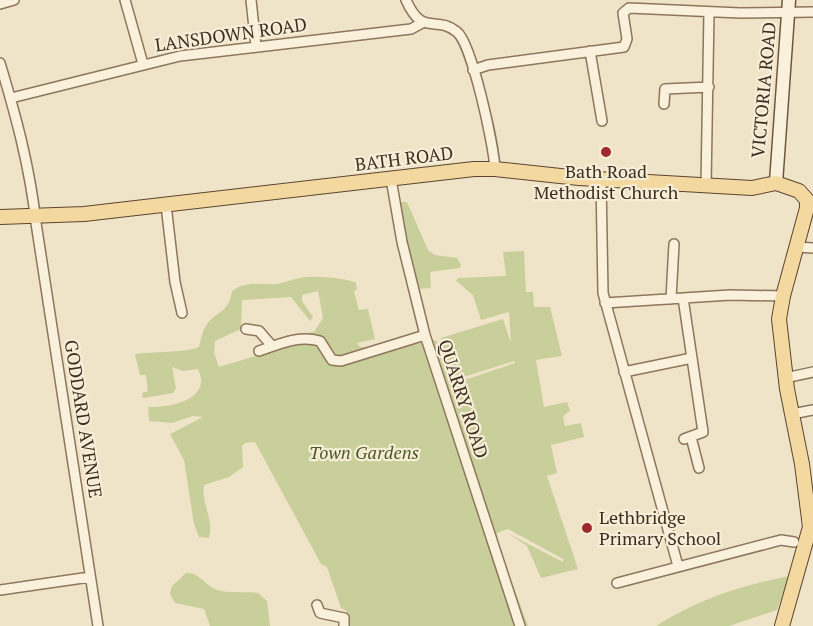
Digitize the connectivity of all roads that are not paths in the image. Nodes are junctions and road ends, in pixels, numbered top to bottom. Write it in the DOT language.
graph roads {
  1 [pos="14,0"];
  2 [pos="125,0"];
  3 [pos="251,0"];
  4 [pos="406,0"];
  5 [pos="699,0"];
  6 [pos="0,4"];
  7 [pos="628,4"];
  8 [pos="789,6"];
  9 [pos="705,12"];
  10 [pos="813,12"];
  11 [pos="422,23"];
  12 [pos="256,46"];
  13 [pos="590,51"];
  14 [pos="0,63"];
  15 [pos="143,64"];
  16 [pos="473,70"];
  17 [pos="709,87"];
  18 [pos="11,98"];
  19 [pos="664,104"];
  20 [pos="602,121"];
  21 [pos="495,169"];
  22 [pos="391,179"];
  23 [pos="601,180"];
  24 [pos="776,183"];
  25 [pos="706,185"];
  26 [pos="810,199"];
  27 [pos="166,205"];
  28 [pos="0,217"];
  29 [pos="36,217"];
  30 [pos="674,244"];
  31 [pos="797,247"];
  32 [pos="813,248"];
  33 [pos="783,296"];
  34 [pos="682,298"];
  35 [pos="670,299"];
  36 [pos="605,303"];
  37 [pos="182,313"];
  38 [pos="246,329"];
  39 [pos="425,335"];
  40 [pos="272,346"];
  41 [pos="259,351"];
  42 [pos="692,358"];
  43 [pos="624,372"];
  44 [pos="813,372"];
  45 [pos="785,378"];
  46 [pos="813,410"];
  47 [pos="792,414"];
  48 [pos="699,468"];
  49 [pos="812,527"];
  50 [pos="794,542"];
  51 [pos="678,567"];
  52 [pos="90,577"];
  53 [pos="617,583"];
  54 [pos="0,590"];
  55 [pos="317,605"];
  56 [pos="98,626"];
  57 [pos="344,626"];
  58 [pos="520,626"];
  59 [pos="782,626"];
  1 -- 6 [label="street"];
  2 -- 15 [label="street"];
  3 -- 12 [label="street"];
  4 -- 11 [label="street"];
  5 -- 9 [label="street"];
  7 -- 9 [label="street"];
  7 -- 13 [label="street"];
  8 -- 9 [label="street"];
  8 -- 10 [label="street"];
  8 -- 24 [label="street, VICTORIA ROAD"];
  9 -- 17 [label="street"];
  11 -- 12 [label="street, LANSDOWN ROAD"];
  11 -- 16 [label="street"];
  12 -- 15 [label="street, LANSDOWN ROAD"];
  13 -- 16 [label="street"];
  13 -- 20 [label="street"];
  14 -- 18 [label="street, GODDARD AVENUE"];
  15 -- 18 [label="street, LANSDOWN ROAD"];
  16 -- 21 [label="street"];
  17 -- 19 [label="street"];
  17 -- 25 [label="street"];
  18 -- 29 [label="street, GODDARD AVENUE"];
  21 -- 22 [label="main road, BATH ROAD"];
  21 -- 23 [label="main road, BATH ROAD"];
  22 -- 27 [label="main road, BATH ROAD"];
  22 -- 39 [label="street, QUARRY ROAD"];
  23 -- 25 [label="main road, BATH ROAD"];
  23 -- 36 [label="street"];
  24 -- 25 [label="main road, BATH ROAD"];
  24 -- 26 [label="main road"];
  26 -- 31 [label="main road"];
  27 -- 29 [label="main road, BATH ROAD"];
  27 -- 37 [label="street"];
  28 -- 29 [label="main road, BATH ROAD"];
  29 -- 52 [label="street, GODDARD AVENUE"];
  30 -- 35 [label="street"];
  31 -- 32 [label="street"];
  31 -- 33 [label="main road"];
  33 -- 34 [label="street"];
  33 -- 45 [label="main road"];
  34 -- 35 [label="street"];
  34 -- 42 [label="street"];
  35 -- 36 [label="street"];
  36 -- 43 [label="street"];
  38 -- 40 [label="street"];
  39 -- 40 [label="street"];
  39 -- 58 [label="street, QUARRY ROAD"];
  40 -- 41 [label="street"];
  42 -- 43 [label="street"];
  42 -- 48 [label="street"];
  43 -- 51 [label="street"];
  44 -- 45 [label="street"];
  45 -- 47 [label="main road"];
  46 -- 47 [label="street"];
  47 -- 49 [label="main road"];
  49 -- 59 [label="main road"];
  50 -- 51 [label="street"];
  51 -- 53 [label="street"];
  52 -- 54 [label="street"];
  52 -- 56 [label="street, GODDARD AVENUE"];
  55 -- 57 [label="street"];
}
